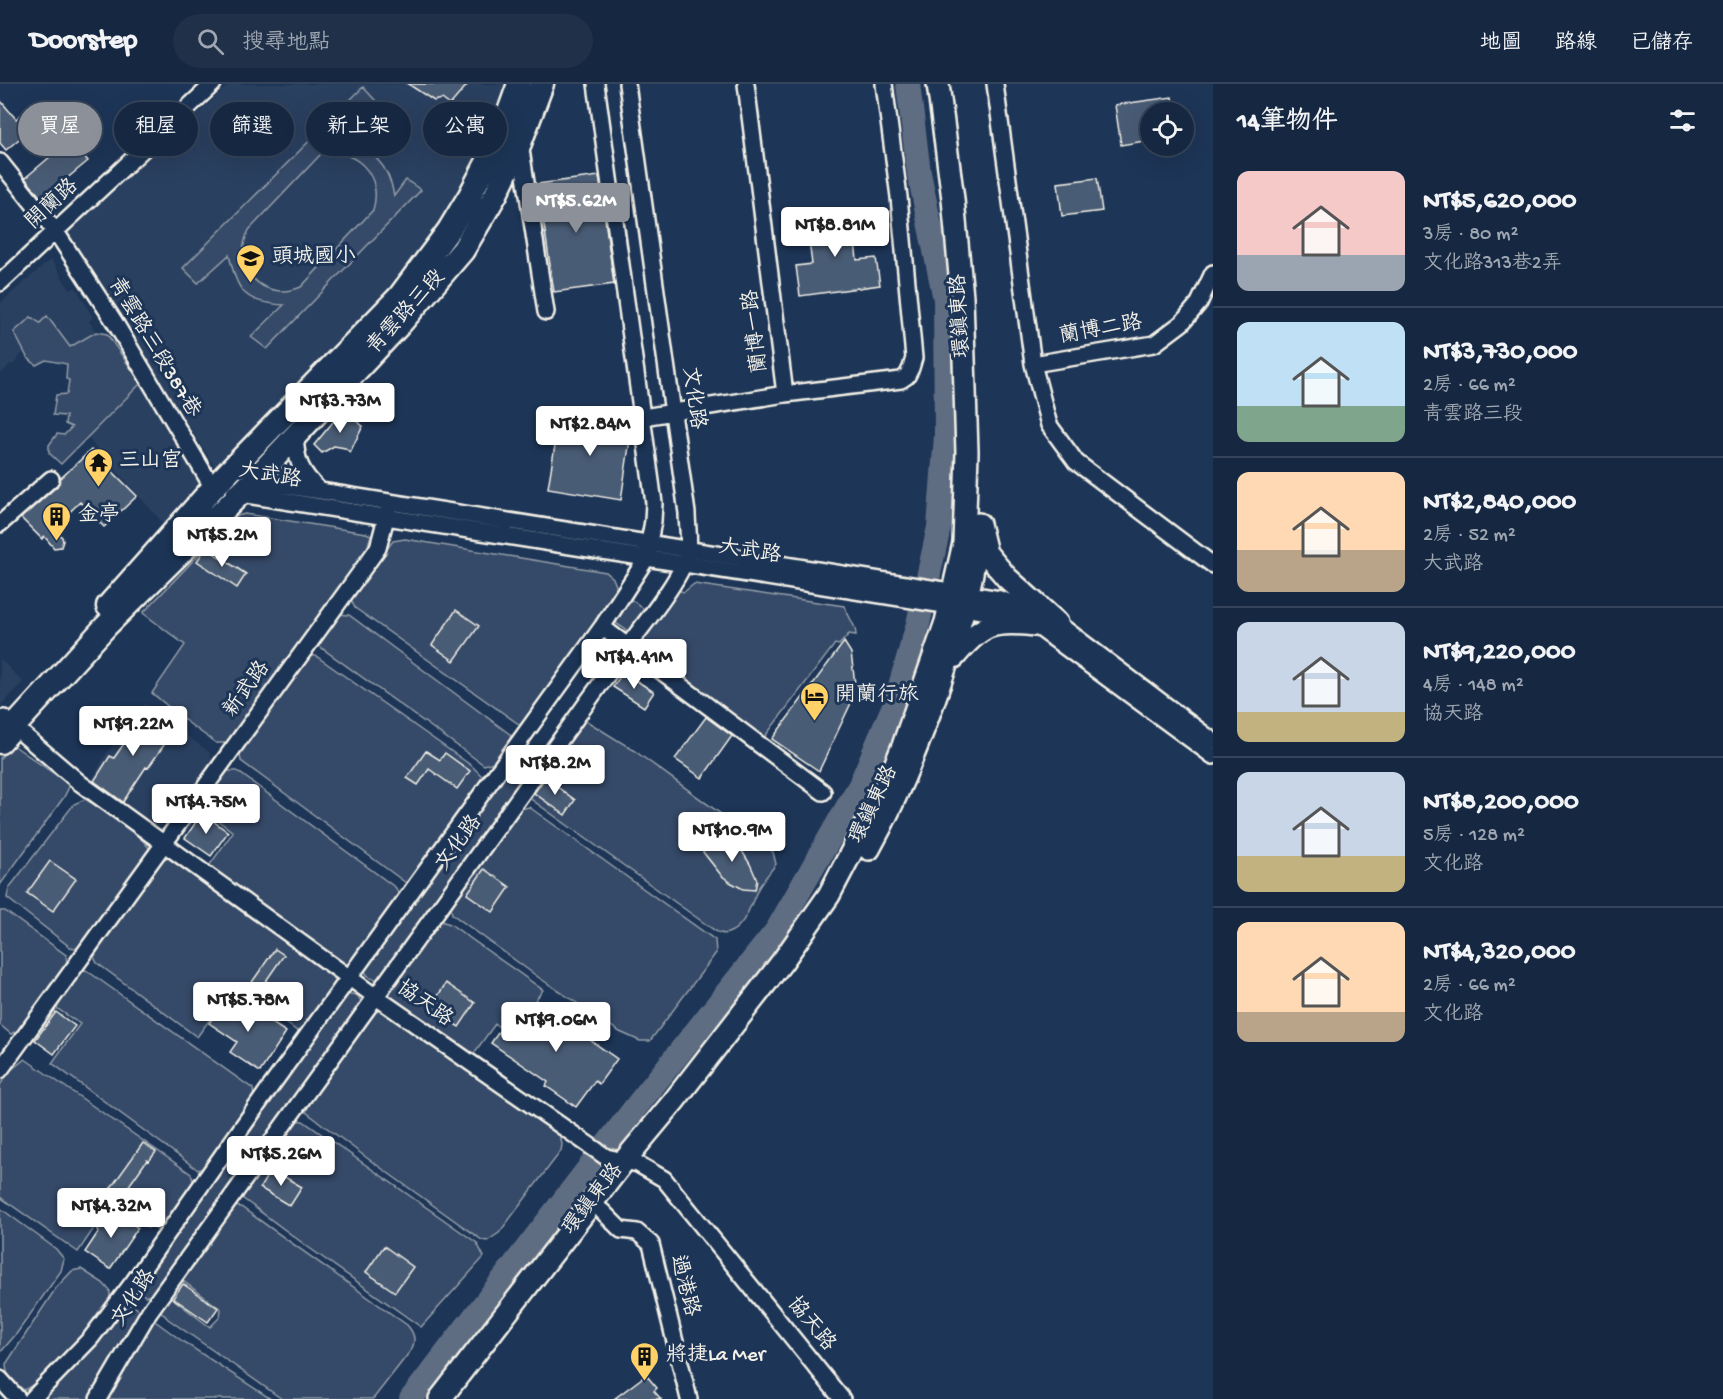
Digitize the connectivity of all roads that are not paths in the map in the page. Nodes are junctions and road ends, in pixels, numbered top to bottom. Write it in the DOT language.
graph roads {
  1 [pos="213,84"];
  2 [pos="519,84"];
  3 [pos="542,84"];
  4 [pos="596,84"];
  5 [pos="627,84"];
  6 [pos="746,84"];
  7 [pos="884,84"];
  8 [pos="938,84"];
  9 [pos="951,84"];
  10 [pos="995,84"];
  11 [pos="520,142"];
  12 [pos="0,162"];
  13 [pos="56,232"];
  14 [pos="434,269"];
  15 [pos="1213,273"];
  16 [pos="0,283"];
  17 [pos="546,312"];
  18 [pos="1033,364"];
  19 [pos="785,394"];
  20 [pos="673,414"];
  21 [pos="643,417"];
  22 [pos="295,434"];
  23 [pos="51,480"];
  24 [pos="213,488"];
  25 [pos="247,488"];
  26 [pos="320,490"];
  27 [pos="388,510"];
  28 [pos="0,524"];
  29 [pos="979,524"];
  30 [pos="648,551"];
  31 [pos="686,557"];
  32 [pos="1213,565"];
  33 [pos="952,598"];
  34 [pos="1057,623"];
  35 [pos="1035,625"];
  36 [pos="602,627"];
  37 [pos="627,647"];
  38 [pos="946,666"];
  39 [pos="5,727"];
  40 [pos="1213,741"];
  41 [pos="1213,756"];
  42 [pos="824,792"];
  43 [pos="164,844"];
  44 [pos="350,978"];
  45 [pos="376,997"];
  46 [pos="0,1070"];
  47 [pos="623,1160"];
  48 [pos="602,1211"];
  49 [pos="0,1378"];
  50 [pos="18,1399"];
  51 [pos="32,1399"];
  52 [pos="98,1399"];
  53 [pos="440,1399"];
  54 [pos="457,1399"];
  55 [pos="689,1399"];
  56 [pos="842,1399"];
  1 -- 13 [label="street, 開蘭路"];
  2 -- 14 [label="main road, 青雲路三段"];
  3 -- 11 [label="main road, 青雲路三段"];
  4 -- 21 [label="street"];
  5 -- 20 [label="street, 文化路"];
  6 -- 19 [label="street, 蘭博一路"];
  7 -- 19 [label="street"];
  8 -- 33 [label="street, 環鎮東路"];
  9 -- 29 [label="street, 環鎮東路"];
  10 -- 18 [label="street"];
  11 -- 14 [label="main road, 青雲路三段"];
  11 -- 17 [label="street"];
  12 -- 13 [label="street, 青雲路三段387巷"];
  13 -- 16 [label="street, 開蘭路"];
  13 -- 24 [label="street, 青雲路三段387巷"];
  14 -- 22 [label="main road, 青雲路三段"];
  14 -- 24 [label="main road, 青雲路三段"];
  15 -- 18 [label="street, 蘭博二路"];
  18 -- 32 [label="street"];
  19 -- 20 [label="street"];
  20 -- 21 [label="street"];
  20 -- 31 [label="street, 文化路"];
  21 -- 30 [label="street"];
  22 -- 25 [label="main road, 青雲路三段"];
  22 -- 26 [label="street"];
  23 -- 28 [label="street"];
  24 -- 25 [label="street, 大武路"];
  24 -- 39 [label="main road, 青雲路三段"];
  25 -- 26 [label="street, 大武路"];
  25 -- 27 [label="street, 大武路"];
  25 -- 39 [label="main road, 青雲路三段"];
  26 -- 27 [label="street, 大武路"];
  27 -- 30 [label="street, 大武路"];
  27 -- 43 [label="street, 新武路"];
  29 -- 33 [label="street, 環鎮東路"];
  29 -- 34 [label="street"];
  30 -- 31 [label="street, 大武路"];
  30 -- 36 [label="street"];
  31 -- 33 [label="street, 大武路"];
  31 -- 37 [label="street, 文化路"];
  33 -- 34 [label="street, 大武路"];
  33 -- 35 [label="street, 大武路"];
  33 -- 38 [label="street, 環鎮東路"];
  33 -- 47 [label="street, 環鎮東路"];
  34 -- 40 [label="street, 大武路"];
  35 -- 38 [label="street"];
  35 -- 41 [label="street, 大武路"];
  36 -- 37 [label="street"];
  36 -- 44 [label="street"];
  37 -- 42 [label="street"];
  37 -- 45 [label="street, 文化路"];
  38 -- 47 [label="street, 環鎮東路"];
  39 -- 43 [label="street, 協天路"];
  43 -- 44 [label="street, 協天路"];
  43 -- 46 [label="street, 新武路"];
  44 -- 45 [label="street, 協天路"];
  44 -- 51 [label="street"];
  45 -- 47 [label="street, 協天路"];
  45 -- 52 [label="street, 文化路"];
  47 -- 48 [label="street, 環鎮東路"];
  47 -- 53 [label="street, 環鎮東路"];
  47 -- 56 [label="street, 協天路"];
  48 -- 54 [label="street, 環鎮東路"];
  48 -- 55 [label="street, 過港路"];
  49 -- 50 [label="street"];
}
